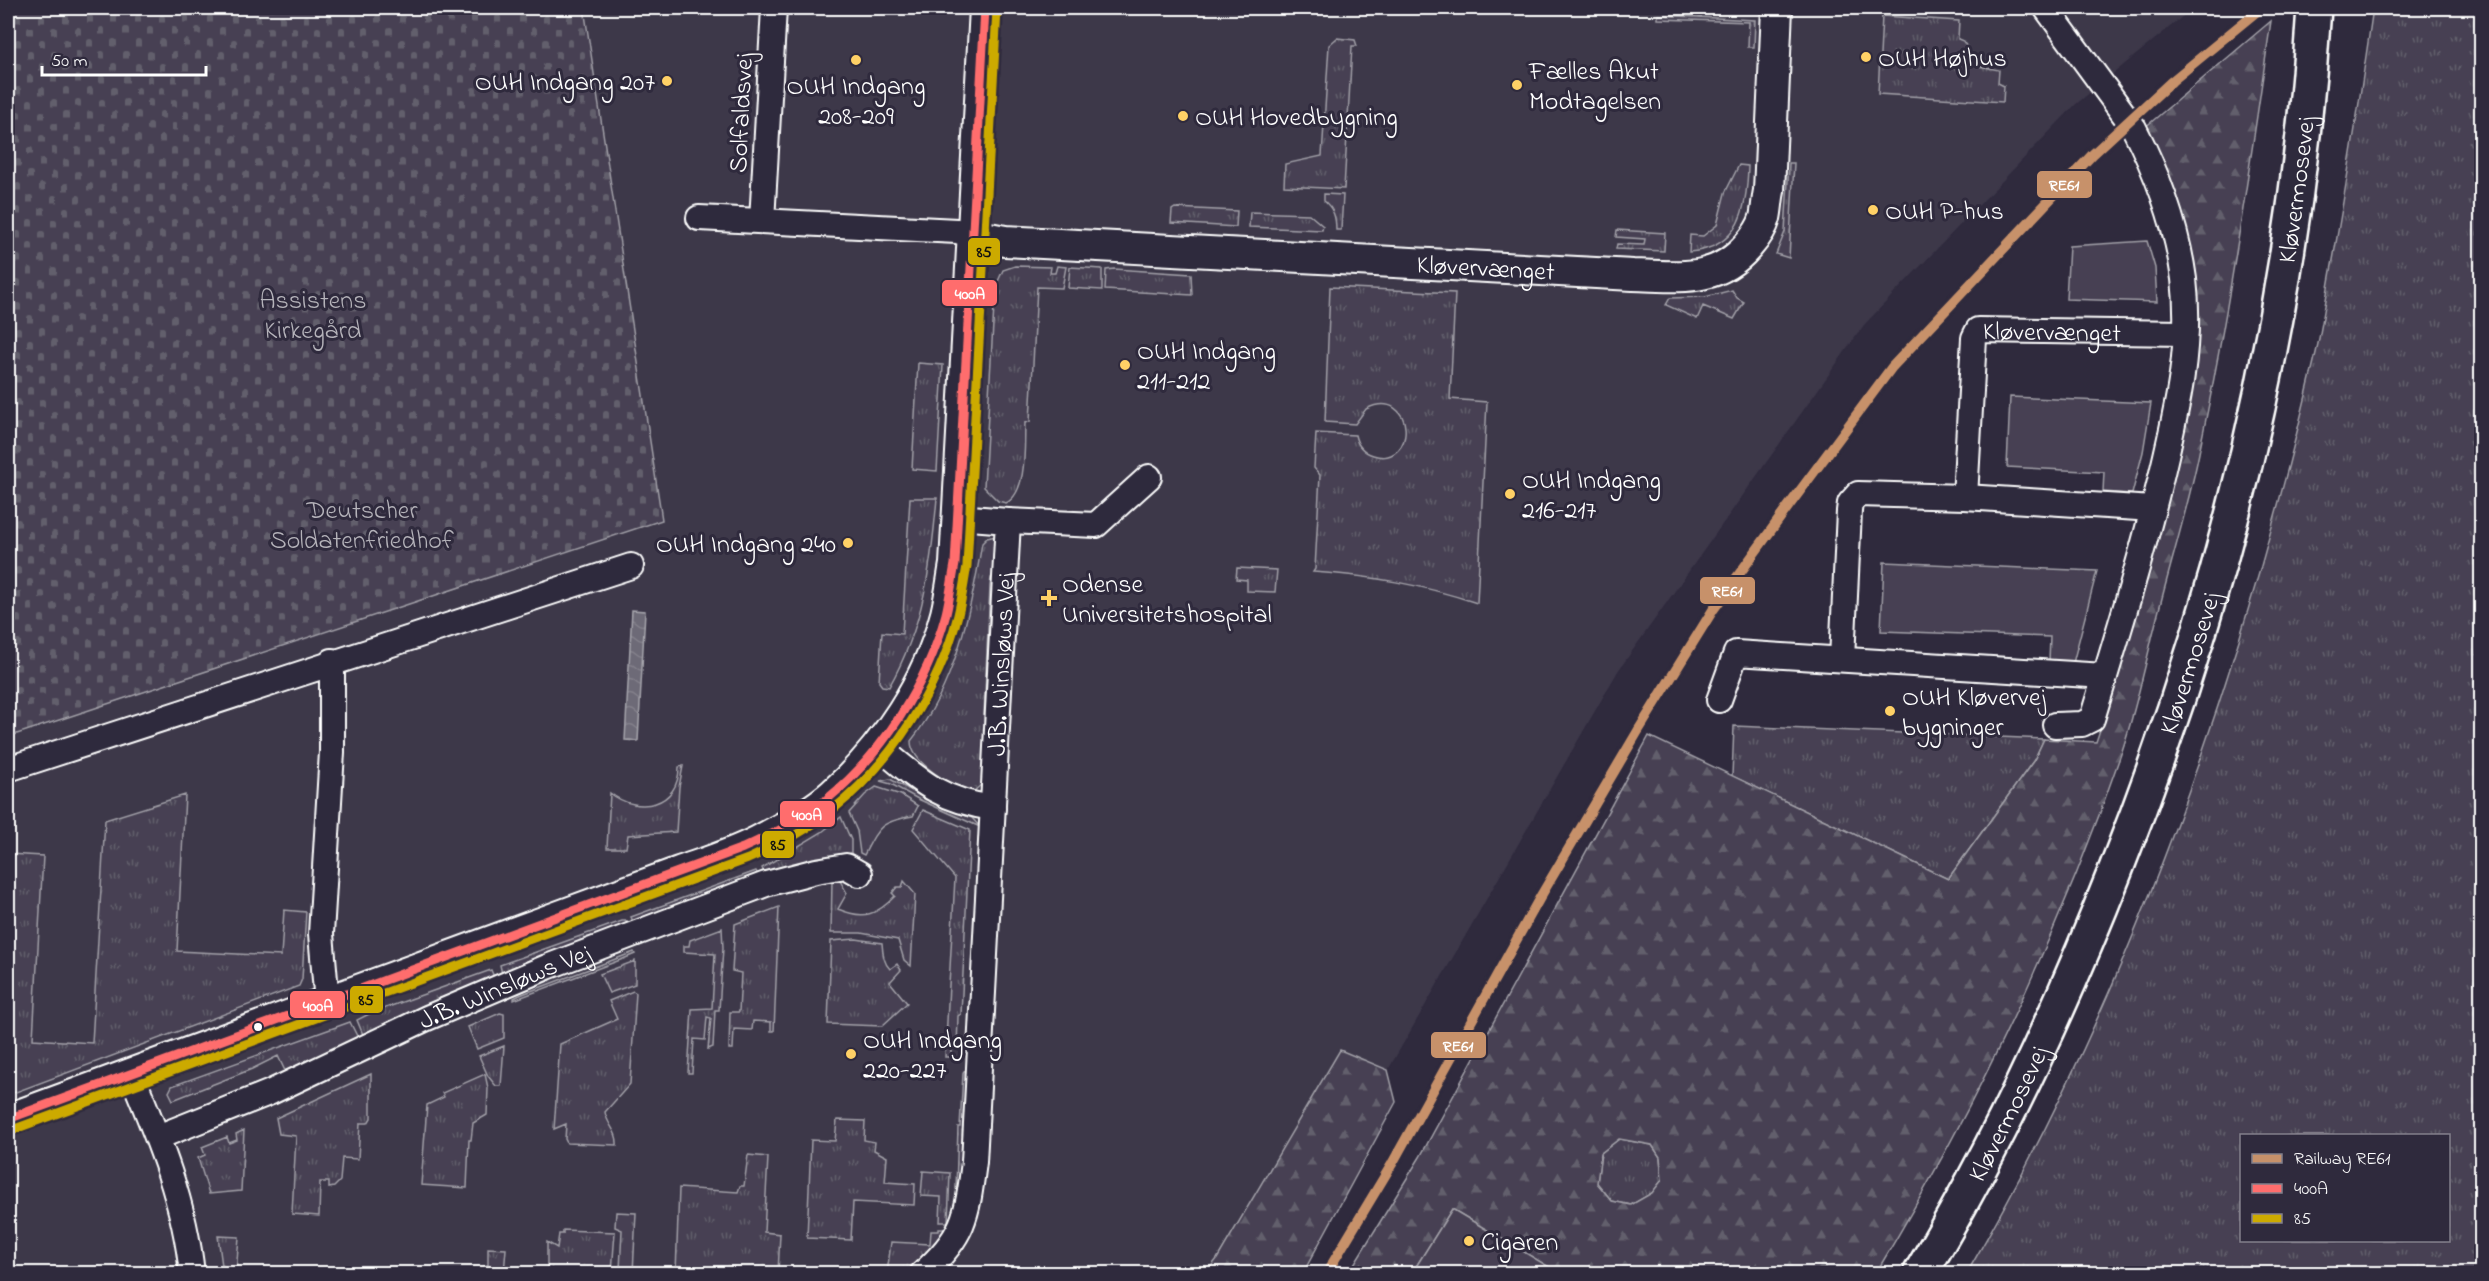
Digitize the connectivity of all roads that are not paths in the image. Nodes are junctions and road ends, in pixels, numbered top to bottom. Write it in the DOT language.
graph roads {
  1 [pos="774,8"];
  2 [pos="986,8"];
  3 [pos="1777,8"];
  4 [pos="2046,8"];
  5 [pos="2314,8"];
  6 [pos="699,218"];
  7 [pos="762,221"];
  8 [pos="973,235"];
  9 [pos="2185,333"];
  10 [pos="1149,477"];
  11 [pos="1965,497"];
  12 [pos="2153,509"];
  13 [pos="958,517"];
  14 [pos="1008,521"];
  15 [pos="631,566"];
  16 [pos="1842,659"];
  17 [pos="332,661"];
  18 [pos="2105,676"];
  19 [pos="1719,700"];
  20 [pos="2055,725"];
  21 [pos="878,746"];
  22 [pos="8,769"];
  23 [pos="993,808"];
  24 [pos="860,874"];
  25 [pos="327,1003"];
  26 [pos="132,1075"];
  27 [pos="8,1119"];
  28 [pos="158,1137"];
  29 [pos="192,1274"];
  30 [pos="922,1274"];
  31 [pos="1920,1274"];
  1 -- 7 [label="street, Solfaldsvej"];
  2 -- 8 [label="street, J.B. Winsløws Vej"];
  3 -- 8 [label="street, Kløvervænget"];
  4 -- 9 [label="street"];
  5 -- 31 [label="main road, Kløvermosevej"];
  6 -- 7 [label="street"];
  7 -- 8 [label="street"];
  8 -- 13 [label="street, J.B. Winsløws Vej"];
  9 -- 11 [label="street, Kløvervænget"];
  9 -- 12 [label="street"];
  10 -- 14 [label="street"];
  11 -- 12 [label="street"];
  11 -- 16 [label="street"];
  12 -- 18 [label="street"];
  13 -- 14 [label="street"];
  13 -- 21 [label="street, J.B. Winsløws Vej"];
  14 -- 23 [label="street, J.B. Winsløws Vej"];
  15 -- 17 [label="street"];
  16 -- 18 [label="street"];
  16 -- 19 [label="street"];
  17 -- 22 [label="street"];
  17 -- 25 [label="street"];
  18 -- 20 [label="street"];
  21 -- 23 [label="street"];
  21 -- 25 [label="street, J.B. Winsløws Vej"];
  23 -- 30 [label="street, J.B. Winsløws Vej"];
  24 -- 28 [label="street, J.B. Winsløws Vej"];
  25 -- 26 [label="street, J.B. Winsløws Vej"];
  26 -- 27 [label="street, J.B. Winsløws Vej"];
  26 -- 28 [label="street"];
  28 -- 29 [label="street"];
}
